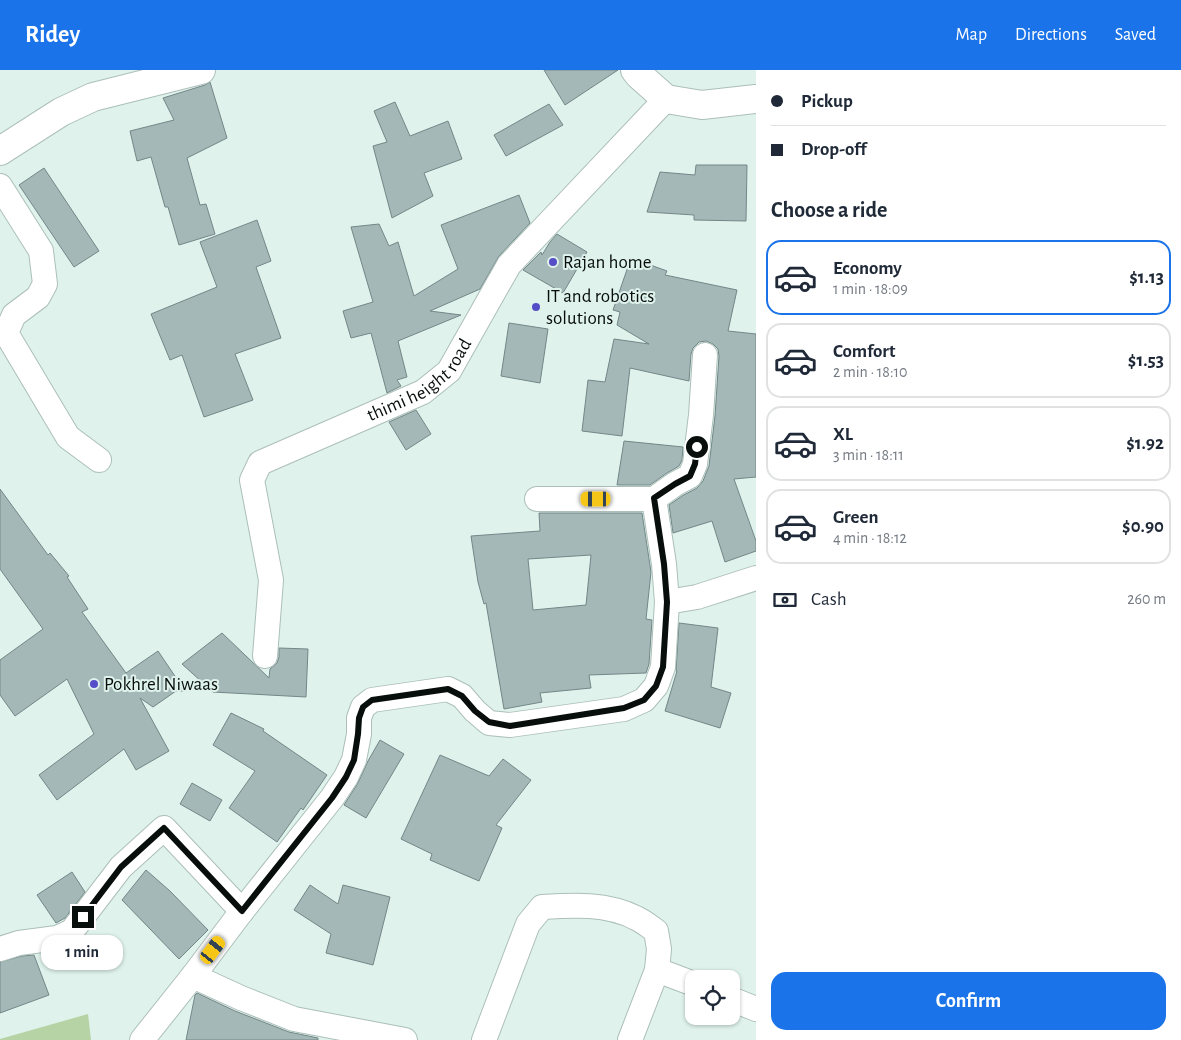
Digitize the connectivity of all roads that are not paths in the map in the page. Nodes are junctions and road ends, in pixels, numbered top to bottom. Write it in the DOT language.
graph roads {
  1 [pos="201,70"];
  2 [pos="635,70"];
  3 [pos="666,99"];
  4 [pos="756,99"];
  5 [pos="0,151"];
  6 [pos="0,186"];
  7 [pos="706,355"];
  8 [pos="99,460"];
  9 [pos="654,498"];
  10 [pos="537,499"];
  11 [pos="756,578"];
  12 [pos="667,602"];
  13 [pos="265,656"];
  14 [pos="242,911"];
  15 [pos="0,949"];
  16 [pos="657,970"];
  17 [pos="193,976"];
  18 [pos="685,981"];
  19 [pos="740,1003"];
  20 [pos="756,1009"];
  21 [pos="142,1040"];
  22 [pos="405,1040"];
  23 [pos="484,1040"];
  24 [pos="630,1040"];
  1 -- 5 [label="street"];
  2 -- 3 [label="street"];
  3 -- 4 [label="street"];
  3 -- 13 [label="street, thimi height road"];
  6 -- 8 [label="street"];
  7 -- 9 [label="street"];
  9 -- 10 [label="street"];
  9 -- 12 [label="street"];
  11 -- 12 [label="street"];
  12 -- 14 [label="street"];
  14 -- 15 [label="street"];
  14 -- 17 [label="street"];
  16 -- 18 [label="street"];
  16 -- 23 [label="street"];
  16 -- 24 [label="street"];
  17 -- 21 [label="street"];
  17 -- 22 [label="street"];
  19 -- 20 [label="street"];
}
